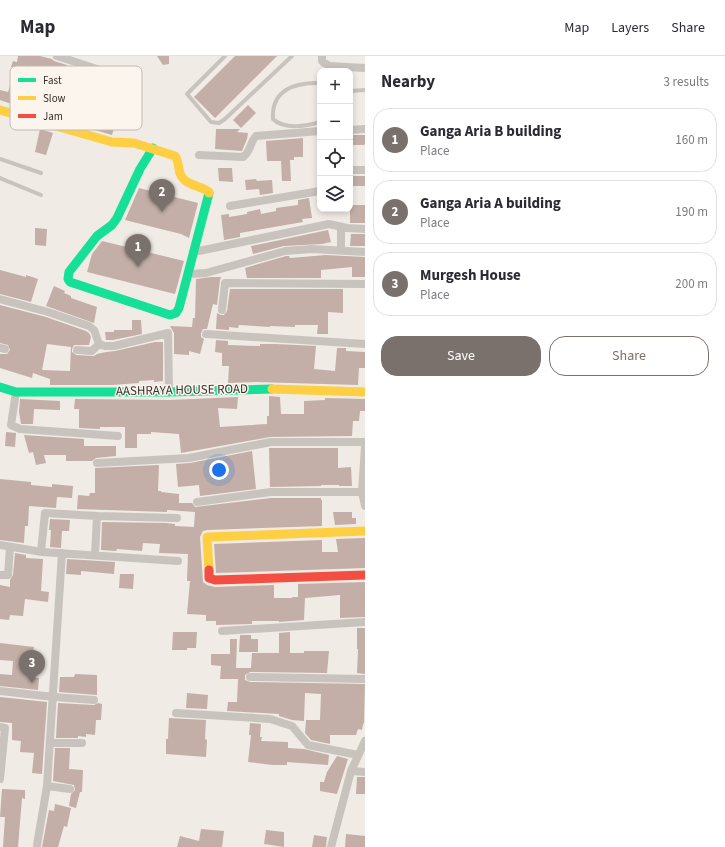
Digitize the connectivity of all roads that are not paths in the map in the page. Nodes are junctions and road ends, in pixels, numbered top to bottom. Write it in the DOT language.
graph roads {
  1 [pos="57,56"];
  2 [pos="225,56"];
  3 [pos="292,56"];
  4 [pos="322,56"];
  5 [pos="90,66"];
  6 [pos="365,68"];
  7 [pos="317,83"];
  8 [pos="365,90"];
  9 [pos="353,91"];
  10 [pos="0,110"];
  11 [pos="10,113"];
  12 [pos="317,122"];
  13 [pos="365,129"];
  14 [pos="70,130"];
  15 [pos="353,130"];
  16 [pos="317,131"];
  17 [pos="153,148"];
  18 [pos="199,155"];
  19 [pos="0,159"];
  20 [pos="353,170"];
  21 [pos="365,170"];
  22 [pos="41,172"];
  23 [pos="0,178"];
  24 [pos="317,192"];
  25 [pos="41,195"];
  26 [pos="230,206"];
  27 [pos="341,227"];
  28 [pos="365,229"];
  29 [pos="341,250"];
  30 [pos="194,252"];
  31 [pos="365,252"];
  32 [pos="188,274"];
  33 [pos="365,284"];
  34 [pos="0,299"];
  35 [pos="222,310"];
  36 [pos="206,334"];
  37 [pos="99,344"];
  38 [pos="365,344"];
  39 [pos="76,350"];
  40 [pos="0,387"];
  41 [pos="16,392"];
  42 [pos="169,392"];
  43 [pos="365,392"];
  44 [pos="118,436"];
  45 [pos="365,442"];
  46 [pos="365,447"];
  47 [pos="97,463"];
  48 [pos="364,492"];
  49 [pos="197,502"];
  50 [pos="365,506"];
  51 [pos="97,516"];
  52 [pos="177,518"];
  53 [pos="365,531"];
  54 [pos="0,545"];
  55 [pos="10,547"];
  56 [pos="41,551"];
  57 [pos="62,553"];
  58 [pos="96,555"];
  59 [pos="178,561"];
  60 [pos="0,575"];
  61 [pos="365,575"];
  62 [pos="365,622"];
  63 [pos="222,631"];
  64 [pos="250,677"];
  65 [pos="365,679"];
  66 [pos="0,691"];
  67 [pos="54,697"];
  68 [pos="94,700"];
  69 [pos="176,713"];
  70 [pos="0,728"];
  71 [pos="365,741"];
  72 [pos="50,743"];
  73 [pos="82,743"];
  74 [pos="358,755"];
  75 [pos="351,771"];
  76 [pos="365,772"];
  77 [pos="0,779"];
  78 [pos="47,786"];
  79 [pos="70,790"];
  80 [pos="37,845"];
  81 [pos="332,847"];
  1 -- 5 [label="street"];
  2 -- 3 [label="lane"];
  4 -- 6 [label="street"];
  7 -- 12 [label="lane"];
  8 -- 9 [label="lane"];
  10 -- 11 [label="street"];
  13 -- 15 [label="street"];
  14 -- 17 [label="street"];
  16 -- 18 [label="street"];
  17 -- 30 [label="street"];
  17 -- 32 [label="street"];
  19 -- 22 [label="lane"];
  20 -- 21 [label="street"];
  23 -- 25 [label="lane"];
  24 -- 26 [label="street"];
  27 -- 28 [label="street"];
  27 -- 29 [label="street"];
  27 -- 30 [label="street"];
  29 -- 31 [label="street"];
  29 -- 32 [label="street"];
  30 -- 32 [label="street"];
  33 -- 35 [label="street"];
  34 -- 37 [label="street"];
  36 -- 38 [label="street"];
  37 -- 39 [label="street"];
  37 -- 42 [label="street"];
  40 -- 41 [label="street, AASHRAYA HOUSE ROAD"];
  41 -- 42 [label="street, AASHRAYA HOUSE ROAD"];
  41 -- 44 [label="street"];
  42 -- 43 [label="street, AASHRAYA HOUSE ROAD"];
  45 -- 47 [label="street"];
  46 -- 48 [label="street"];
  48 -- 49 [label="street"];
  48 -- 50 [label="street"];
  51 -- 52 [label="street"];
  51 -- 56 [label="street"];
  51 -- 58 [label="street"];
  53 -- 61 [label="street"];
  54 -- 55 [label="street"];
  55 -- 56 [label="street"];
  55 -- 60 [label="street"];
  56 -- 57 [label="street"];
  57 -- 58 [label="street"];
  57 -- 67 [label="street"];
  58 -- 59 [label="street"];
  62 -- 63 [label="street"];
  64 -- 65 [label="street"];
  66 -- 67 [label="street"];
  67 -- 68 [label="street"];
  67 -- 72 [label="street"];
  69 -- 74 [label="street"];
  70 -- 77 [label="street"];
  71 -- 74 [label="street"];
  72 -- 73 [label="street"];
  72 -- 78 [label="street"];
  74 -- 75 [label="street"];
  75 -- 76 [label="street"];
  75 -- 81 [label="street"];
  78 -- 79 [label="street"];
  78 -- 80 [label="street"];
}
